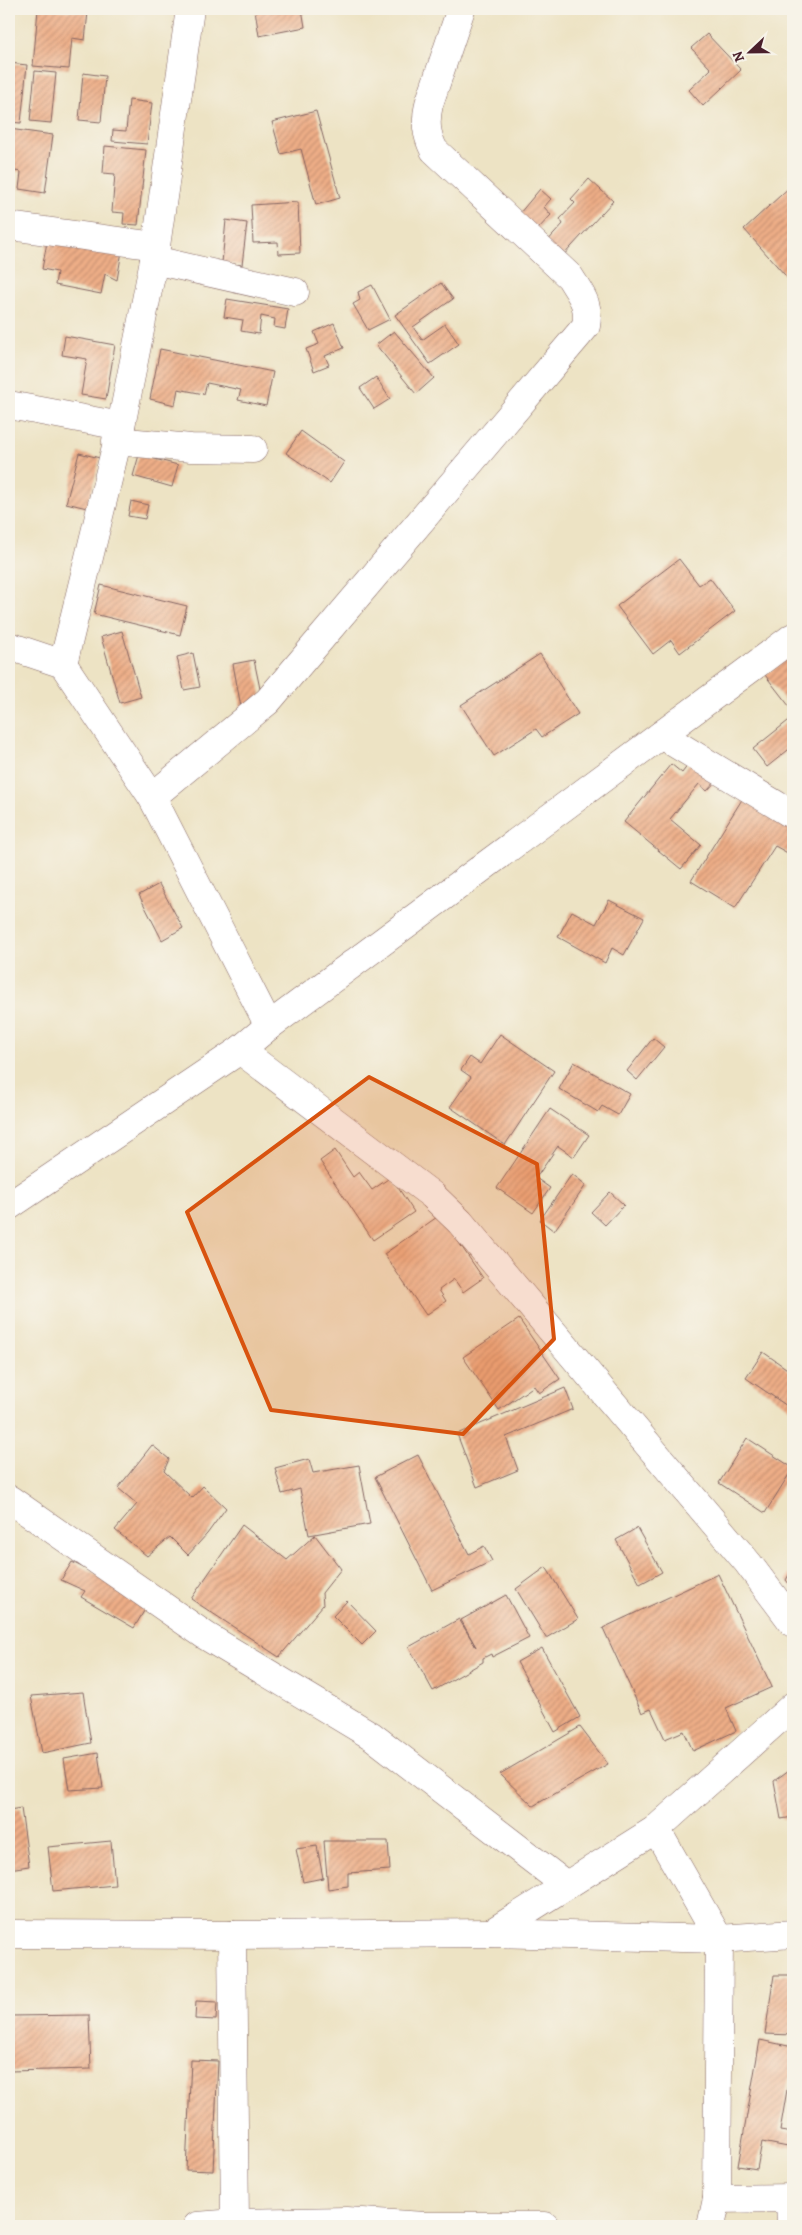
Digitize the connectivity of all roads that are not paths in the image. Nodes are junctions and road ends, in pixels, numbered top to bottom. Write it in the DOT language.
graph roads {
  1 [pos="190,9"];
  2 [pos="462,9"];
  3 [pos="9,226"];
  4 [pos="155,253"];
  5 [pos="295,292"];
  6 [pos="9,405"];
  7 [pos="119,434"];
  8 [pos="253,449"];
  9 [pos="793,637"];
  10 [pos="9,646"];
  11 [pos="63,664"];
  12 [pos="661,735"];
  13 [pos="152,797"];
  14 [pos="793,815"];
  15 [pos="269,1026"];
  16 [pos="240,1050"];
  17 [pos="9,1206"];
  18 [pos="9,1499"];
  19 [pos="793,1623"];
  20 [pos="793,1706"];
  21 [pos="656,1829"];
  22 [pos="566,1885"];
  23 [pos="491,1933"];
  24 [pos="9,1934"];
  25 [pos="793,1934"];
  26 [pos="232,1936"];
  27 [pos="719,1939"];
  28 [pos="792,2198"];
  29 [pos="717,2199"];
  30 [pos="235,2223"];
  31 [pos="346,2224"];
  32 [pos="197,2226"];
  33 [pos="545,2226"];
  34 [pos="712,2226"];
  35 [pos="791,2226"];
  1 -- 4 [label="street"];
  2 -- 13 [label="street"];
  3 -- 4 [label="street"];
  4 -- 5 [label="street"];
  4 -- 7 [label="street"];
  6 -- 7 [label="street"];
  7 -- 8 [label="street"];
  7 -- 11 [label="street"];
  9 -- 12 [label="street"];
  10 -- 11 [label="street"];
  11 -- 13 [label="street"];
  12 -- 14 [label="street"];
  12 -- 15 [label="street"];
  13 -- 15 [label="street"];
  15 -- 16 [label="street"];
  16 -- 17 [label="street"];
  16 -- 19 [label="street"];
  18 -- 22 [label="street"];
  20 -- 21 [label="street"];
  21 -- 22 [label="street"];
  21 -- 27 [label="street"];
  22 -- 23 [label="street"];
  23 -- 26 [label="street"];
  23 -- 27 [label="street"];
  24 -- 26 [label="street"];
  25 -- 27 [label="street"];
  26 -- 30 [label="street"];
  27 -- 29 [label="street"];
  28 -- 29 [label="street"];
  28 -- 35 [label="street"];
  29 -- 34 [label="street"];
  30 -- 31 [label="street"];
  30 -- 32 [label="street"];
  31 -- 33 [label="street"];
}
